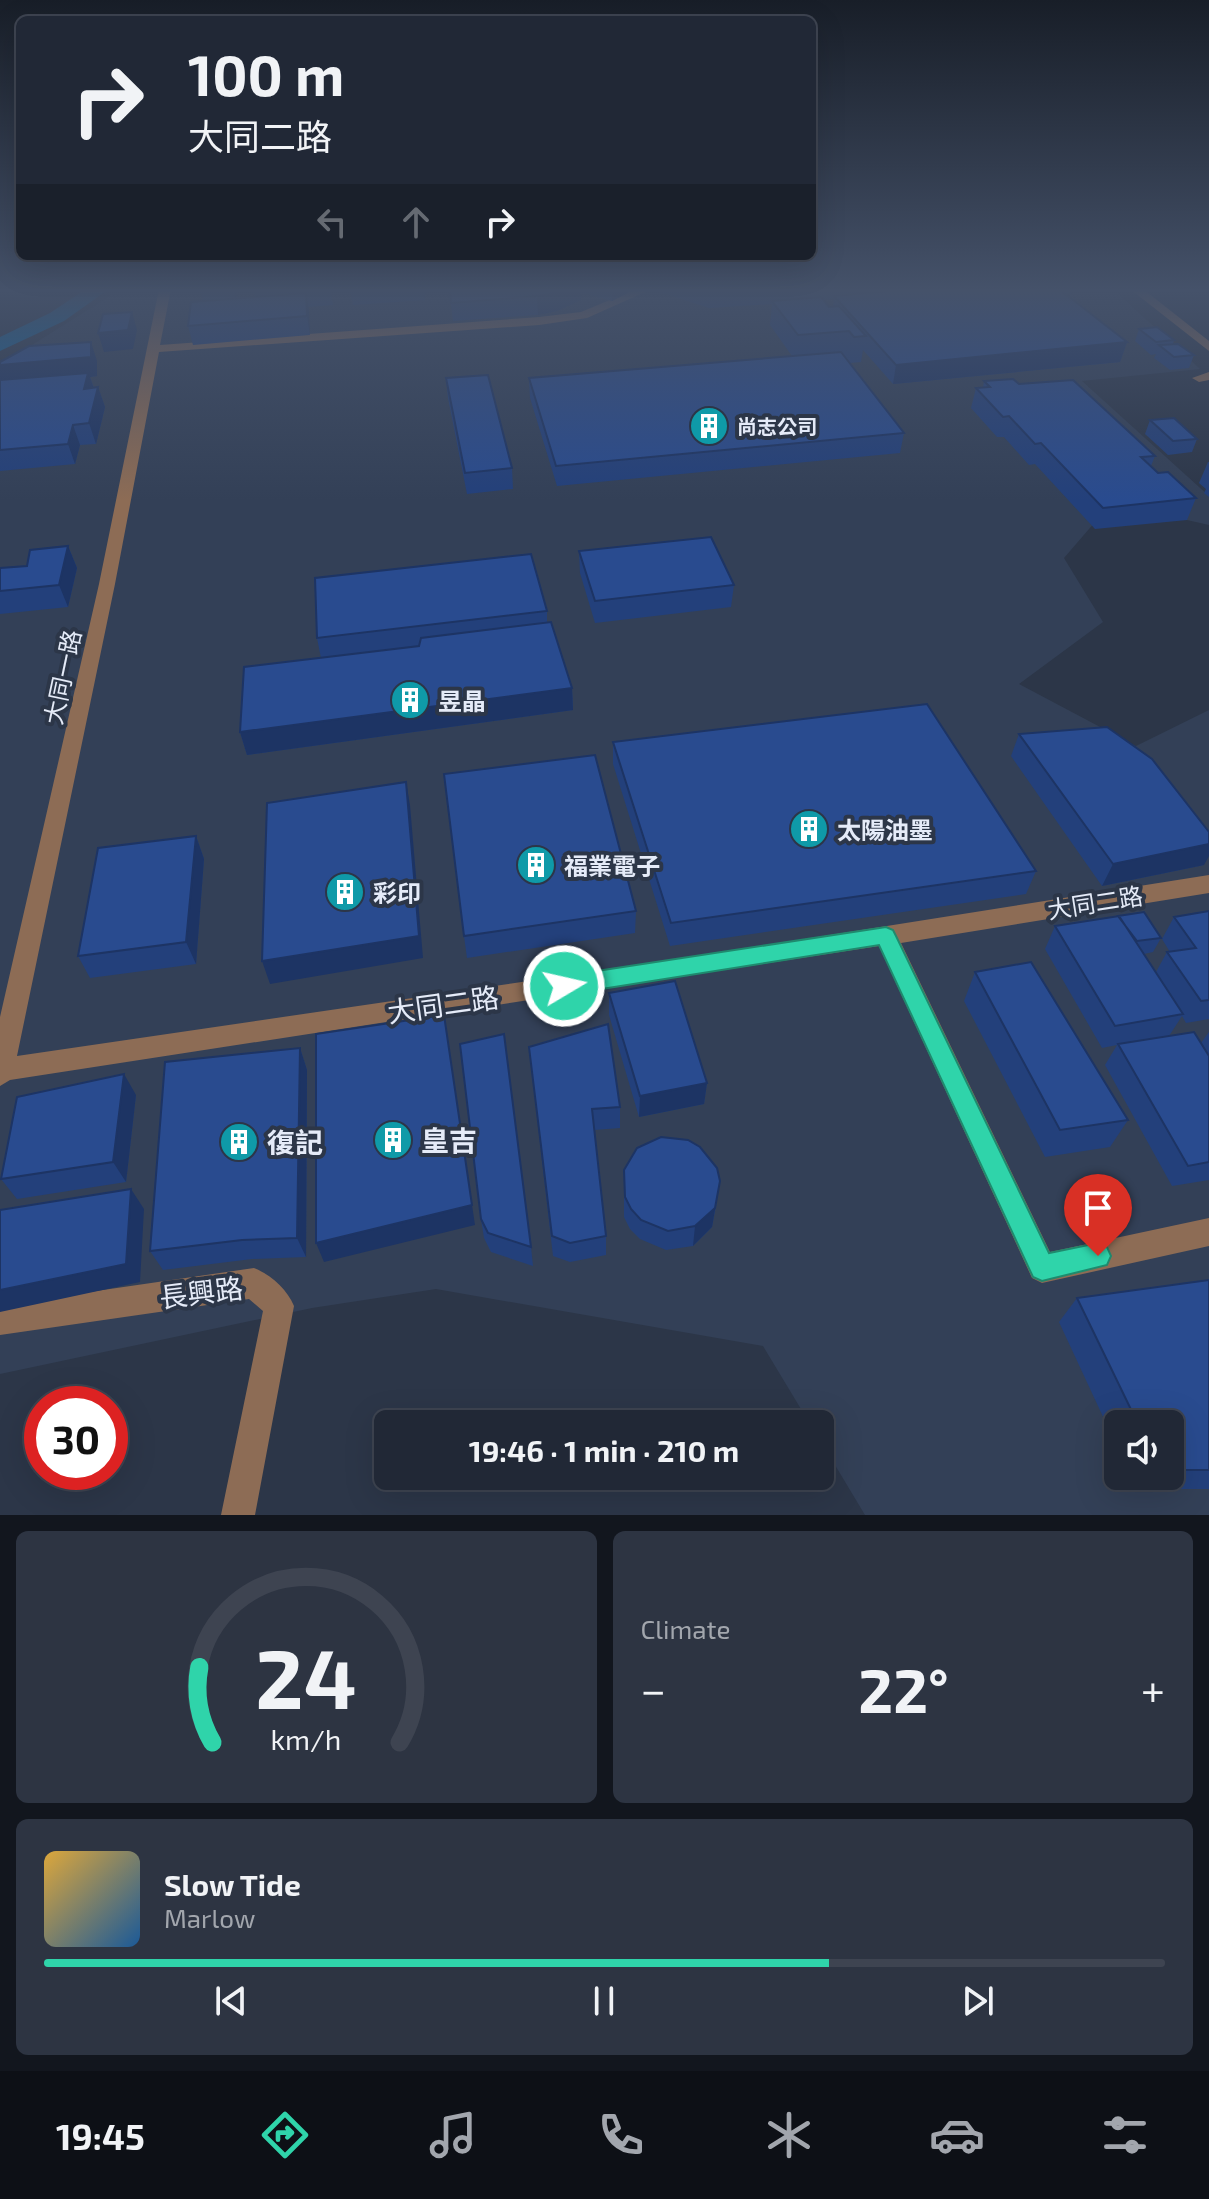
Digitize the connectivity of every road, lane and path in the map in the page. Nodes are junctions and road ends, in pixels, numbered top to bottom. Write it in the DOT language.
graph roads {
  1 [pos="153,360"];
  2 [pos="1209,884"];
  3 [pos="886,936"];
  4 [pos="0,1072"];
  5 [pos="1209,1232"];
  6 [pos="0,1320"];
  7 [pos="238,1515"];
  1 -- 4 [label="street, 大同一路"];
  2 -- 3 [label="street, 大同二路"];
  3 -- 4 [label="street, 大同二路"];
  3 -- 5 [label="street"];
  6 -- 7 [label="street, 長興路"];
}
